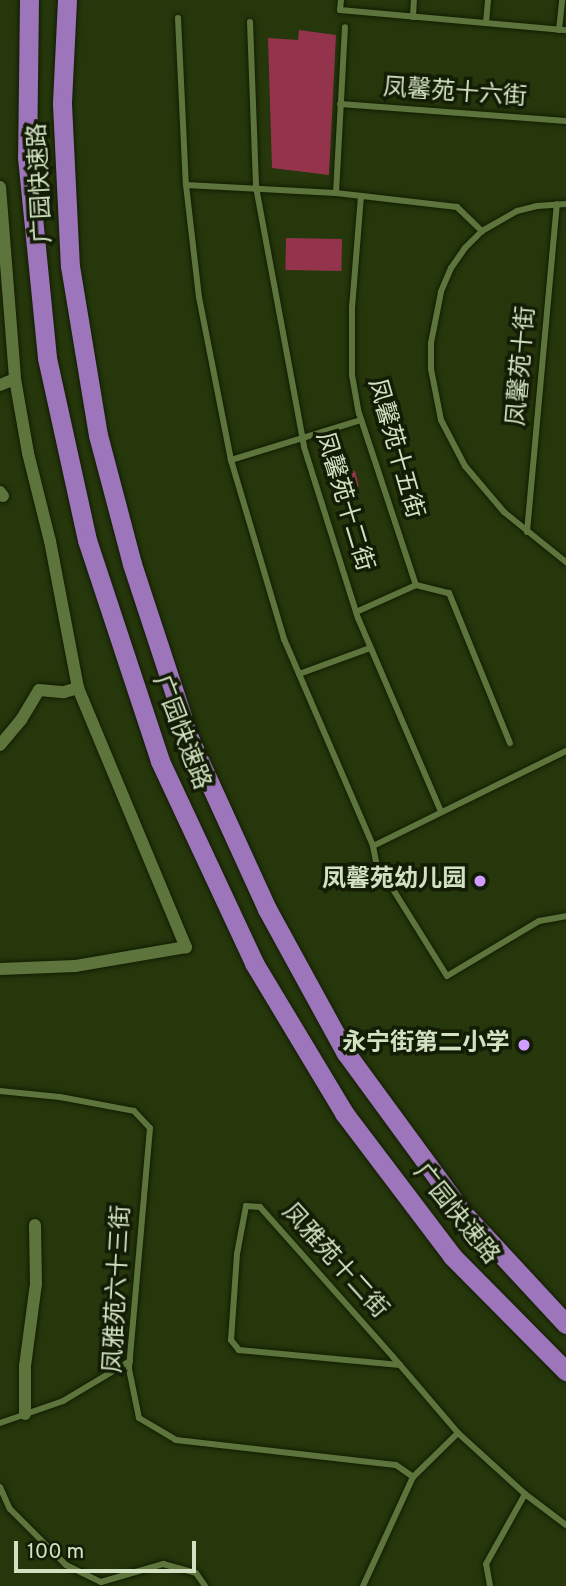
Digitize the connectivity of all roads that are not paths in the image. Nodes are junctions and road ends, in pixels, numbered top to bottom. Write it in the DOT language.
graph roads {
  1 [pos="27,0"];
  2 [pos="67,0"];
  3 [pos="341,0"];
  4 [pos="414,0"];
  5 [pos="488,0"];
  6 [pos="562,0"];
  7 [pos="413,17"];
  8 [pos="178,18"];
  9 [pos="250,22"];
  10 [pos="486,23"];
  11 [pos="345,27"];
  12 [pos="562,30"];
  13 [pos="340,104"];
  14 [pos="566,121"];
  15 [pos="186,185"];
  16 [pos="0,187"];
  17 [pos="256,187"];
  18 [pos="336,193"];
  19 [pos="360,196"];
  20 [pos="557,204"];
  21 [pos="566,204"];
  22 [pos="482,231"];
  23 [pos="15,379"];
  24 [pos="0,385"];
  25 [pos="361,420"];
  26 [pos="302,438"];
  27 [pos="231,460"];
  28 [pos="527,532"];
  29 [pos="566,562"];
  30 [pos="416,585"];
  31 [pos="356,612"];
  32 [pos="370,648"];
  33 [pos="299,674"];
  34 [pos="78,688"];
  35 [pos="510,743"];
  36 [pos="0,745"];
  37 [pos="566,751"];
  38 [pos="441,813"];
  39 [pos="373,846"];
  40 [pos="566,916"];
  41 [pos="0,969"];
  42 [pos="0,1091"];
  43 [pos="35,1225"];
  44 [pos="566,1324"];
  45 [pos="130,1361"];
  46 [pos="400,1365"];
  47 [pos="564,1370"];
  48 [pos="25,1414"];
  49 [pos="0,1423"];
  50 [pos="458,1433"];
  51 [pos="413,1477"];
  52 [pos="0,1487"];
  53 [pos="525,1494"];
  54 [pos="566,1525"];
  55 [pos="205,1586"];
  56 [pos="363,1586"];
  57 [pos="490,1586"];
  1 -- 47 [label="highway, 广园快速路"];
  2 -- 44 [label="highway, 广园快速路"];
  3 -- 7 [label="lane"];
  4 -- 7 [label="lane"];
  5 -- 10 [label="lane"];
  6 -- 12 [label="lane"];
  7 -- 10 [label="lane"];
  8 -- 15 [label="lane"];
  9 -- 17 [label="lane, 凤馨苑十二街"];
  10 -- 12 [label="lane"];
  11 -- 13 [label="lane"];
  13 -- 14 [label="lane, 凤馨苑十六街"];
  13 -- 18 [label="lane"];
  15 -- 17 [label="lane"];
  15 -- 27 [label="lane"];
  16 -- 23 [label="street"];
  17 -- 18 [label="lane"];
  17 -- 26 [label="lane, 凤馨苑十二街"];
  18 -- 19 [label="lane"];
  19 -- 22 [label="lane"];
  19 -- 25 [label="lane, 凤馨苑十五街"];
  20 -- 21 [label="lane"];
  20 -- 22 [label="lane"];
  20 -- 28 [label="lane, 凤馨苑十街"];
  22 -- 28 [label="lane"];
  23 -- 24 [label="street"];
  23 -- 34 [label="street"];
  25 -- 26 [label="lane"];
  25 -- 30 [label="lane, 凤馨苑十五街"];
  26 -- 27 [label="lane"];
  26 -- 31 [label="lane, 凤馨苑十二街"];
  27 -- 33 [label="lane"];
  28 -- 29 [label="lane"];
  30 -- 31 [label="lane"];
  30 -- 35 [label="lane"];
  31 -- 32 [label="lane, 凤馨苑十二街"];
  32 -- 33 [label="lane"];
  32 -- 38 [label="lane, 凤馨苑十二街"];
  33 -- 39 [label="lane"];
  34 -- 36 [label="street"];
  34 -- 41 [label="street"];
  37 -- 38 [label="lane"];
  38 -- 39 [label="lane"];
  39 -- 40 [label="lane"];
  42 -- 45 [label="lane, 凤雅苑六十三街"];
  43 -- 48 [label="street"];
  45 -- 48 [label="lane"];
  45 -- 51 [label="lane, 凤雅苑六十三街"];
  46 -- 46 [label="lane, 凤雅苑十二街"];
  46 -- 50 [label="lane, 凤雅苑十二街"];
  48 -- 49 [label="lane"];
  50 -- 51 [label="lane"];
  50 -- 53 [label="lane, 凤雅苑十二街"];
  51 -- 56 [label="lane"];
  52 -- 55 [label="lane"];
  53 -- 54 [label="lane, 凤雅苑十二街"];
  53 -- 57 [label="lane"];
}
